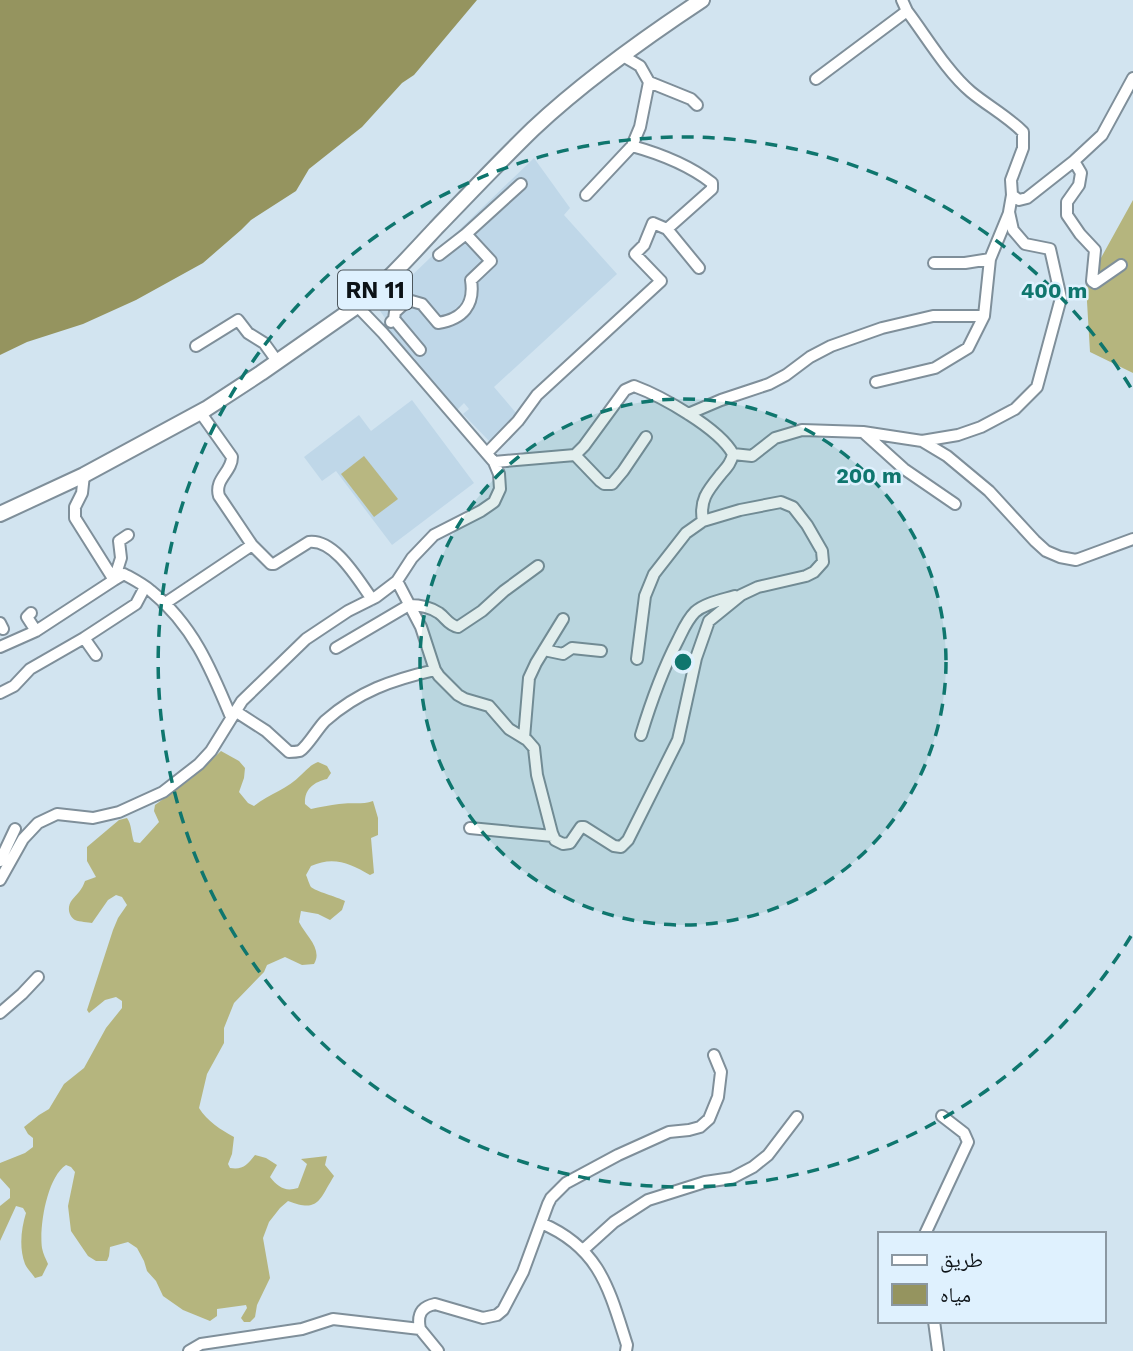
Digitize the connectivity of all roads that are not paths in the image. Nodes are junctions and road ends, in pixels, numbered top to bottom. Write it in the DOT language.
graph roads {
  1 [pos="702,0"];
  2 [pos="905,5"];
  3 [pos="623,56"];
  4 [pos="1133,78"];
  5 [pos="816,79"];
  6 [pos="649,82"];
  7 [pos="697,105"];
  8 [pos="632,146"];
  9 [pos="1074,161"];
  10 [pos="521,184"];
  11 [pos="586,195"];
  12 [pos="1012,195"];
  13 [pos="1009,212"];
  14 [pos="667,229"];
  15 [pos="466,234"];
  16 [pos="439,255"];
  17 [pos="990,259"];
  18 [pos="934,263"];
  19 [pos="1121,265"];
  20 [pos="699,268"];
  21 [pos="356,306"];
  22 [pos="984,316"];
  23 [pos="394,320"];
  24 [pos="381,331"];
  25 [pos="196,346"];
  26 [pos="420,350"];
  27 [pos="277,361"];
  28 [pos="876,382"];
  29 [pos="201,412"];
  30 [pos="688,414"];
  31 [pos="863,432"];
  32 [pos="646,437"];
  33 [pos="922,442"];
  34 [pos="733,454"];
  35 [pos="575,456"];
  36 [pos="491,458"];
  37 [pos="84,475"];
  38 [pos="955,503"];
  39 [pos="0,514"];
  40 [pos="702,521"];
  41 [pos="128,535"];
  42 [pos="1133,538"];
  43 [pos="252,545"];
  44 [pos="538,566"];
  45 [pos="115,574"];
  46 [pos="397,581"];
  47 [pos="145,587"];
  48 [pos="741,595"];
  49 [pos="372,599"];
  50 [pos="164,604"];
  51 [pos="409,604"];
  52 [pos="31,613"];
  53 [pos="563,620"];
  54 [pos="36,631"];
  55 [pos="83,639"];
  56 [pos="0,647"];
  57 [pos="336,648"];
  58 [pos="544,650"];
  59 [pos="601,651"];
  60 [pos="96,655"];
  61 [pos="637,659"];
  62 [pos="435,670"];
  63 [pos="0,693"];
  64 [pos="233,714"];
  65 [pos="641,736"];
  66 [pos="524,738"];
  67 [pos="470,828"];
  68 [pos="15,829"];
  69 [pos="553,836"];
  70 [pos="0,861"];
  71 [pos="0,880"];
  72 [pos="38,976"];
  73 [pos="0,1013"];
  74 [pos="713,1055"];
  75 [pos="942,1116"];
  76 [pos="797,1117"];
  77 [pos="541,1223"];
  78 [pos="926,1232"];
  79 [pos="583,1250"];
  80 [pos="934,1323"];
  81 [pos="420,1329"];
  82 [pos="189,1351"];
  83 [pos="438,1351"];
  84 [pos="626,1351"];
  85 [pos="938,1351"];
  1 -- 3 [label="main road, RN 11"];
  2 -- 5 [label="street"];
  2 -- 12 [label="street"];
  3 -- 6 [label="street"];
  3 -- 21 [label="main road, RN 11"];
  4 -- 9 [label="street"];
  6 -- 7 [label="street"];
  6 -- 8 [label="street"];
  8 -- 11 [label="street"];
  8 -- 14 [label="street"];
  9 -- 12 [label="street"];
  9 -- 19 [label="street"];
  10 -- 15 [label="street"];
  12 -- 13 [label="street"];
  13 -- 17 [label="street"];
  13 -- 33 [label="street"];
  14 -- 20 [label="street"];
  14 -- 36 [label="street"];
  15 -- 16 [label="street"];
  15 -- 23 [label="street"];
  17 -- 18 [label="street"];
  17 -- 22 [label="street"];
  21 -- 24 [label="street"];
  21 -- 27 [label="main road, RN 11"];
  22 -- 28 [label="street"];
  22 -- 30 [label="street"];
  23 -- 24 [label="street"];
  23 -- 26 [label="street"];
  24 -- 36 [label="street"];
  25 -- 27 [label="street"];
  27 -- 29 [label="main road, RN 11"];
  29 -- 37 [label="main road, RN 11"];
  29 -- 43 [label="street"];
  30 -- 34 [label="street"];
  30 -- 35 [label="street"];
  31 -- 33 [label="street"];
  31 -- 34 [label="street"];
  31 -- 38 [label="street"];
  32 -- 35 [label="street"];
  33 -- 42 [label="street"];
  34 -- 40 [label="street"];
  35 -- 36 [label="street"];
  36 -- 46 [label="street"];
  37 -- 39 [label="main road, RN 11"];
  37 -- 45 [label="street"];
  40 -- 48 [label="street"];
  40 -- 61 [label="street"];
  41 -- 45 [label="street"];
  43 -- 49 [label="street"];
  43 -- 50 [label="street"];
  44 -- 51 [label="street"];
  45 -- 47 [label="street"];
  45 -- 54 [label="street"];
  46 -- 49 [label="street"];
  46 -- 51 [label="street"];
  47 -- 50 [label="street"];
  47 -- 55 [label="street"];
  48 -- 65 [label="street"];
  48 -- 69 [label="street"];
  49 -- 64 [label="street"];
  50 -- 64 [label="street"];
  51 -- 57 [label="street"];
  51 -- 62 [label="street"];
  52 -- 54 [label="street"];
  53 -- 58 [label="street"];
  54 -- 56 [label="street"];
  55 -- 60 [label="street"];
  55 -- 63 [label="street"];
  58 -- 59 [label="street"];
  58 -- 66 [label="street"];
  62 -- 64 [label="street"];
  62 -- 66 [label="street"];
  64 -- 71 [label="street"];
  66 -- 69 [label="street"];
  67 -- 69 [label="street"];
  68 -- 70 [label="street"];
  72 -- 73 [label="street"];
  74 -- 77 [label="street"];
  75 -- 78 [label="street"];
  76 -- 79 [label="street"];
  77 -- 79 [label="street"];
  77 -- 81 [label="street"];
  79 -- 84 [label="street"];
  80 -- 85 [label="street"];
  81 -- 82 [label="street"];
  81 -- 83 [label="street"];
}
